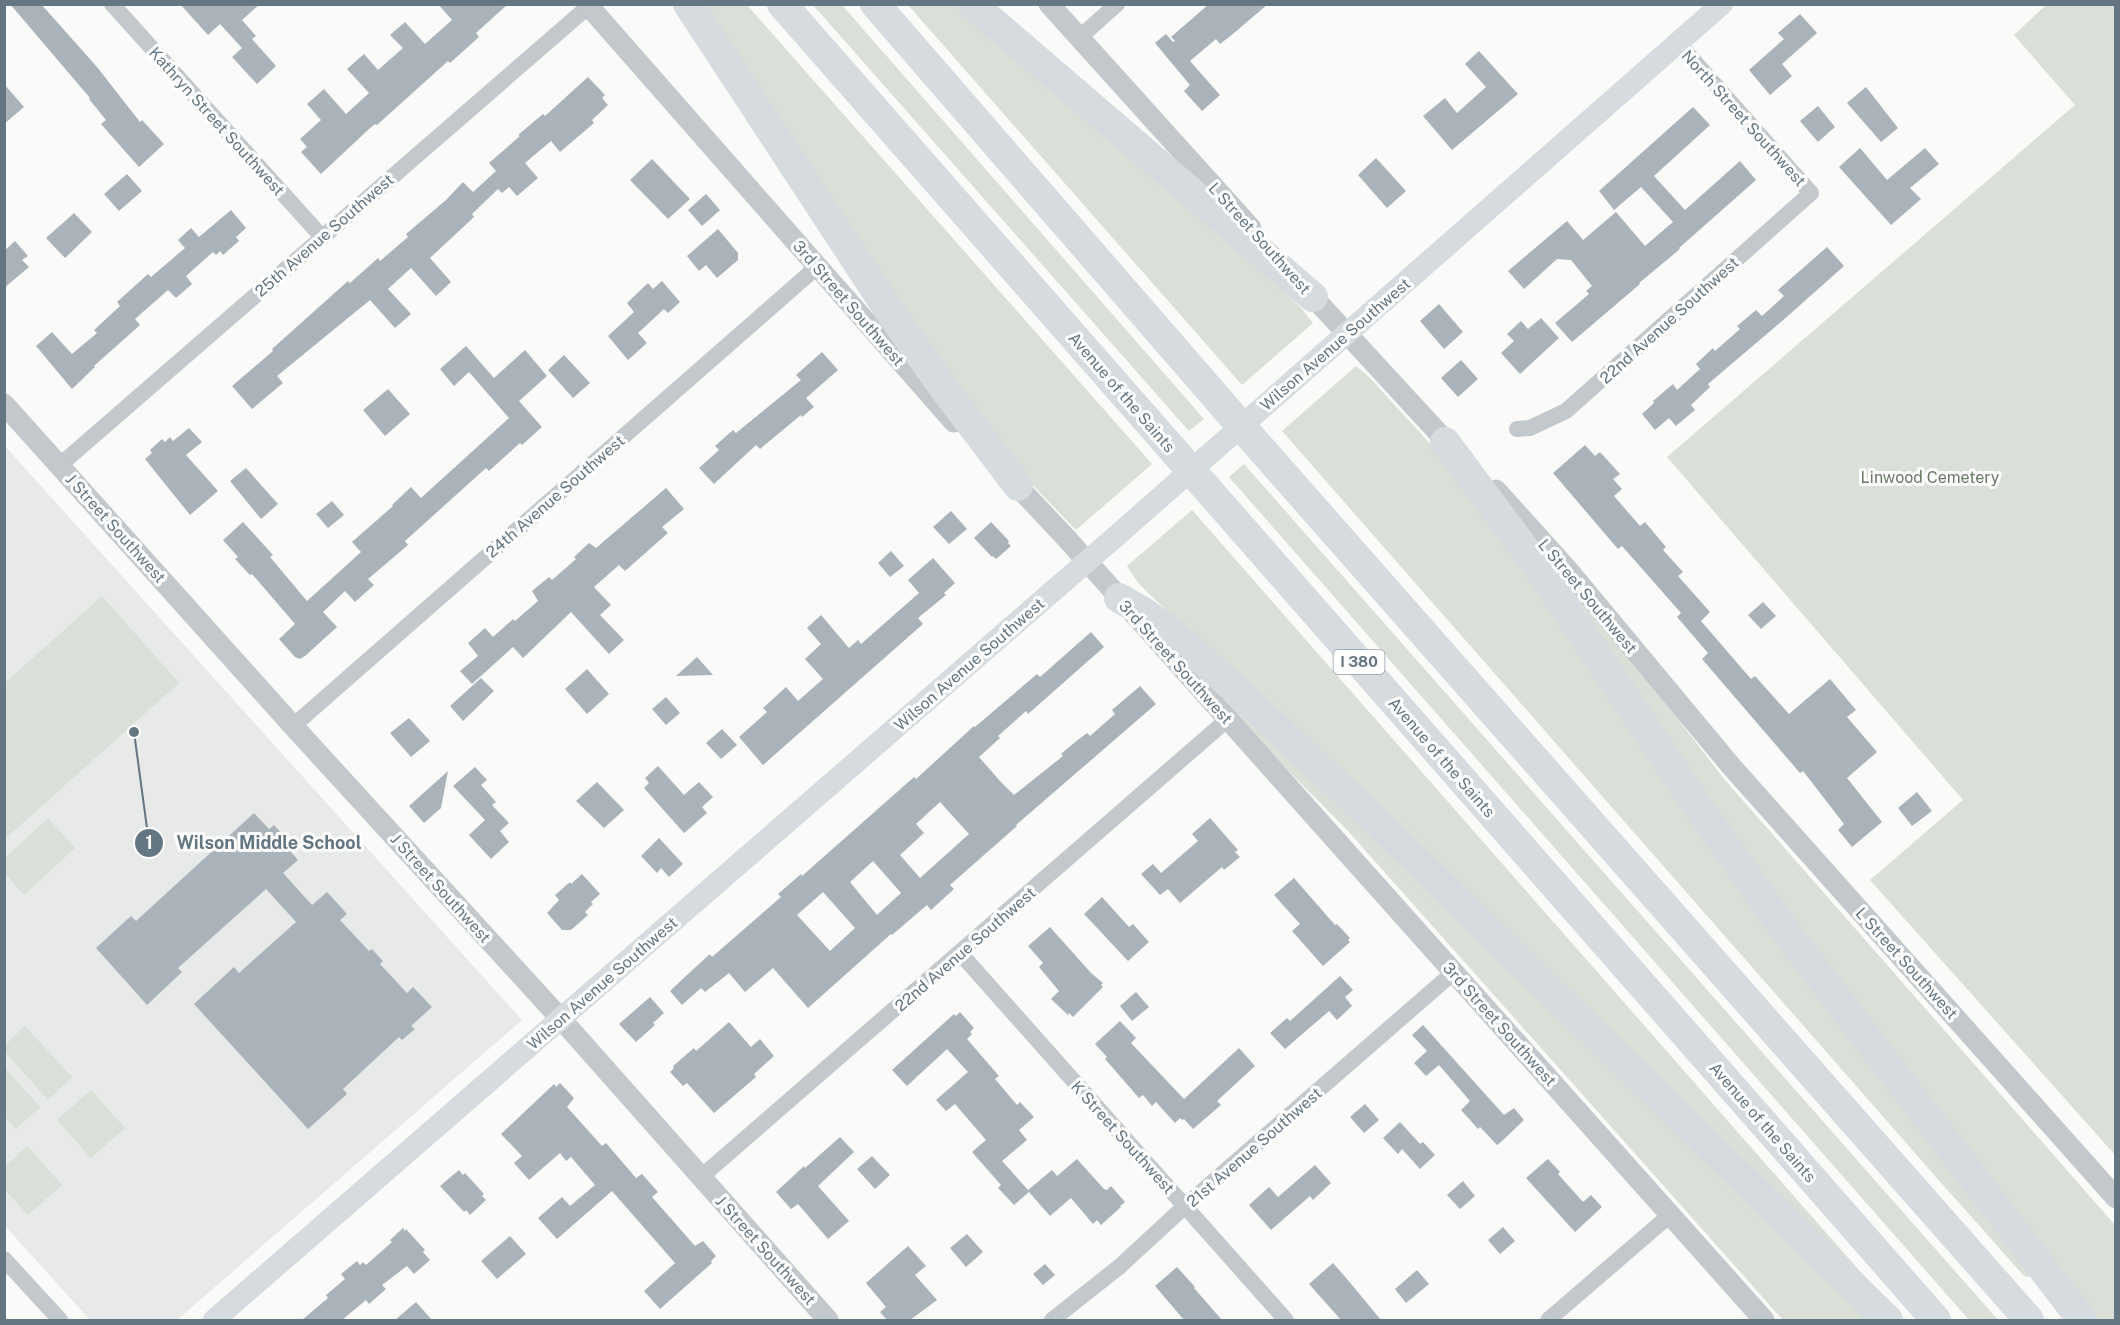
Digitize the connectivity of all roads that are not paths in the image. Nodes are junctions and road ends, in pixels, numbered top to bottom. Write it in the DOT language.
graph roads {
  1 [pos="112,4"];
  2 [pos="688,4"];
  3 [pos="782,4"];
  4 [pos="874,4"];
  5 [pos="972,4"];
  6 [pos="1049,4"];
  7 [pos="1117,4"];
  8 [pos="1722,4"];
  9 [pos="588,5"];
  10 [pos="1079,38"];
  11 [pos="1678,43"];
  12 [pos="1811,193"];
  13 [pos="322,237"];
  14 [pos="818,266"];
  15 [pos="1312,297"];
  16 [pos="1346,334"];
  17 [pos="4,404"];
  18 [pos="1517,429"];
  19 [pos="1445,442"];
  20 [pos="60,465"];
  21 [pos="1018,486"];
  22 [pos="1086,561"];
  23 [pos="1119,598"];
  24 [pos="1227,719"];
  25 [pos="293,726"];
  26 [pos="960,953"];
  27 [pos="1454,972"];
  28 [pos="561,1019"];
  29 [pos="702,1178"];
  30 [pos="2115,1198"];
  31 [pos="1185,1206"];
  32 [pos="1670,1215"];
  33 [pos="4,1259"];
  34 [pos="60,1320"];
  35 [pos="214,1320"];
  36 [pos="828,1320"];
  37 [pos="1052,1320"];
  38 [pos="1286,1320"];
  39 [pos="1548,1320"];
  40 [pos="1764,1320"];
  41 [pos="1888,1320"];
  42 [pos="1936,1320"];
  43 [pos="2029,1320"];
  44 [pos="2082,1320"];
  1 -- 13 [label="street, Kathryn Street Southwest"];
  2 -- 21 [label="highway"];
  3 -- 42 [label="highway, Avenue of the Saints / I 380"];
  4 -- 43 [label="highway"];
  5 -- 15 [label="highway"];
  6 -- 10 [label="street, L Street Southwest"];
  7 -- 10 [label="street"];
  8 -- 11 [label="main road, Wilson Avenue Southwest"];
  9 -- 13 [label="street, 25th Avenue Southwest"];
  9 -- 14 [label="street, 3rd Street Southwest"];
  10 -- 15 [label="street, L Street Southwest"];
  11 -- 12 [label="street, North Street Southwest"];
  11 -- 16 [label="main road, Wilson Avenue Southwest"];
  12 -- 18 [label="street, 22nd Avenue Southwest"];
  13 -- 20 [label="street, 25th Avenue Southwest"];
  14 -- 21 [label="street, 3rd Street Southwest"];
  14 -- 25 [label="street, 24th Avenue Southwest"];
  15 -- 16 [label="street, L Street Southwest"];
  16 -- 19 [label="street, L Street Southwest"];
  16 -- 22 [label="main road, Wilson Avenue Southwest"];
  17 -- 20 [label="street, J Street Southwest"];
  19 -- 30 [label="street, L Street Southwest"];
  19 -- 44 [label="highway"];
  20 -- 25 [label="street, J Street Southwest"];
  21 -- 22 [label="street, 3rd Street Southwest"];
  22 -- 23 [label="street, 3rd Street Southwest"];
  22 -- 28 [label="main road, Wilson Avenue Southwest"];
  23 -- 24 [label="street, 3rd Street Southwest"];
  23 -- 41 [label="highway"];
  24 -- 26 [label="street, 22nd Avenue Southwest"];
  24 -- 27 [label="street, 3rd Street Southwest"];
  25 -- 28 [label="street, J Street Southwest"];
  26 -- 29 [label="street, 22nd Avenue Southwest"];
  26 -- 31 [label="street, K Street Southwest"];
  27 -- 31 [label="street, 21st Avenue Southwest"];
  27 -- 32 [label="street, 3rd Street Southwest"];
  28 -- 29 [label="street, J Street Southwest"];
  28 -- 35 [label="main road, Wilson Avenue Southwest"];
  29 -- 36 [label="street, J Street Southwest"];
  31 -- 37 [label="street, 21st Avenue Southwest"];
  31 -- 38 [label="street, K Street Southwest"];
  32 -- 39 [label="street"];
  32 -- 40 [label="street, 3rd Street Southwest"];
  33 -- 34 [label="street"];
}
